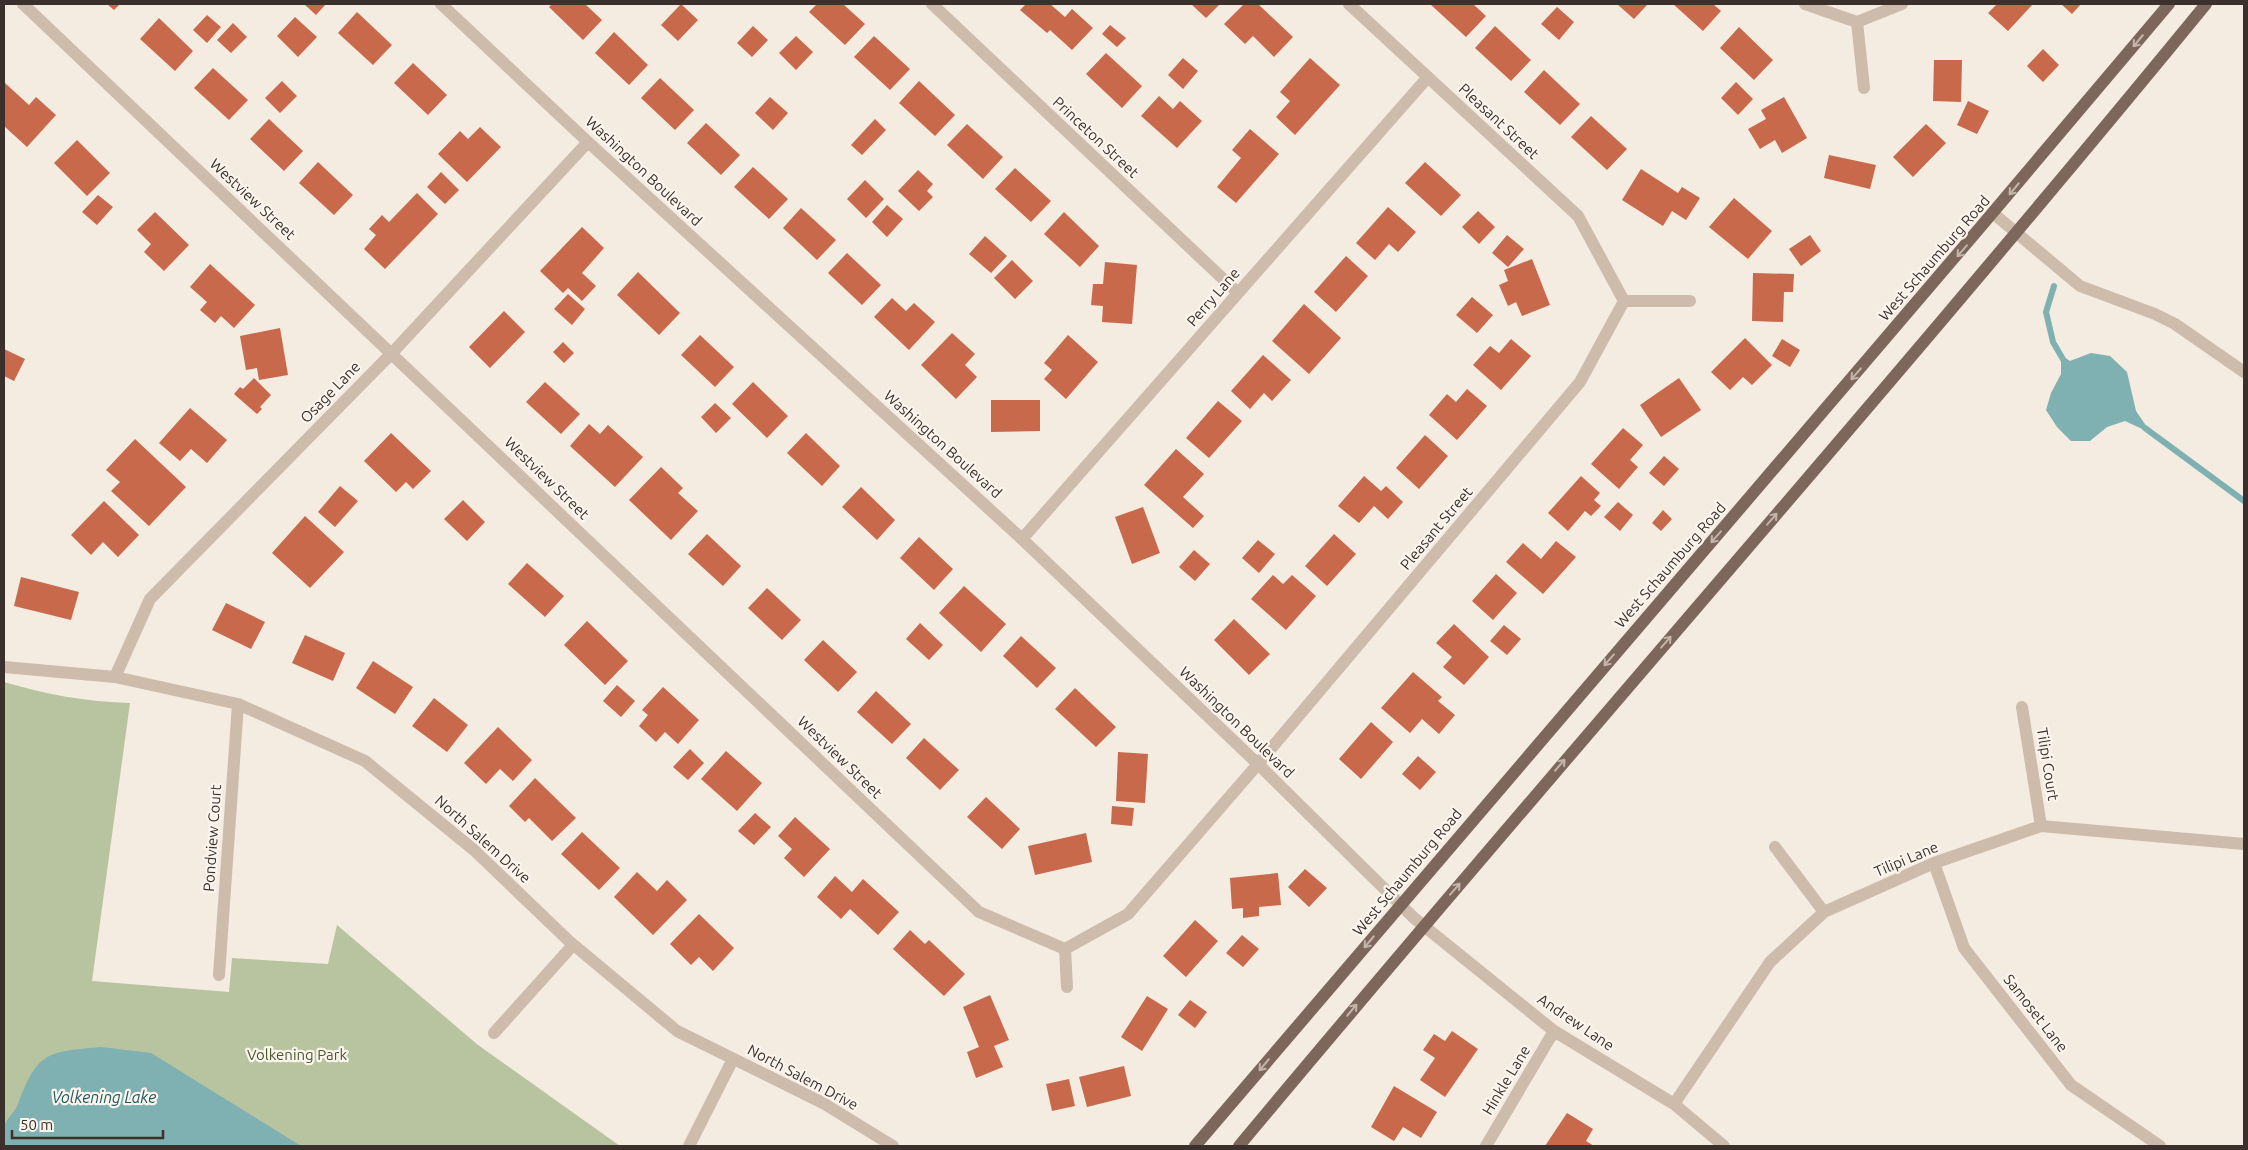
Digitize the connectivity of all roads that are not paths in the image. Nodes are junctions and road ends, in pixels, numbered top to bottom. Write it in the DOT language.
graph roads {
  1 [pos="23,4"];
  2 [pos="441,4"];
  3 [pos="932,4"];
  4 [pos="1349,4"];
  5 [pos="1805,4"];
  6 [pos="1902,4"];
  7 [pos="2169,4"];
  8 [pos="2206,4"];
  9 [pos="1856,22"];
  10 [pos="1428,77"];
  11 [pos="1864,88"];
  12 [pos="588,142"];
  13 [pos="1994,214"];
  14 [pos="2017,234"];
  15 [pos="1238,293"];
  16 [pos="1624,301"];
  17 [pos="1690,301"];
  18 [pos="392,352"];
  19 [pos="2244,372"];
  20 [pos="1022,539"];
  21 [pos="4,667"];
  22 [pos="114,677"];
  23 [pos="238,704"];
  24 [pos="2022,707"];
  25 [pos="1258,764"];
  26 [pos="2041,826"];
  27 [pos="2244,844"];
  28 [pos="1775,847"];
  29 [pos="1934,863"];
  30 [pos="1400,904"];
  31 [pos="1824,912"];
  32 [pos="1419,922"];
  33 [pos="573,945"];
  34 [pos="1065,949"];
  35 [pos="220,975"];
  36 [pos="1068,987"];
  37 [pos="1554,1031"];
  38 [pos="494,1033"];
  39 [pos="733,1059"];
  40 [pos="1674,1104"];
  41 [pos="689,1146"];
  42 [pos="893,1146"];
  43 [pos="1195,1146"];
  44 [pos="1239,1146"];
  45 [pos="1486,1146"];
  46 [pos="1724,1146"];
  47 [pos="2160,1146"];
  1 -- 18 [label="street, Westview Street"];
  2 -- 12 [label="street, Washington Boulevard"];
  3 -- 15 [label="street, Princeton Street"];
  4 -- 10 [label="street, Pleasant Street"];
  5 -- 9 [label="street"];
  6 -- 9 [label="street"];
  7 -- 13 [label="main road, West Schaumburg Road, one-way"];
  8 -- 14 [label="main road"];
  9 -- 11 [label="street"];
  10 -- 15 [label="street, Perry Lane"];
  10 -- 16 [label="street, Pleasant Street"];
  12 -- 18 [label="street, Osage Lane"];
  12 -- 20 [label="street, Washington Boulevard"];
  13 -- 14 [label="street"];
  13 -- 30 [label="main road, West Schaumburg Road, one-way"];
  14 -- 19 [label="street"];
  32 -- 14 [label="main road, one-way"];
  15 -- 20 [label="street, Perry Lane"];
  16 -- 17 [label="street"];
  16 -- 25 [label="street, Pleasant Street"];
  18 -- 22 [label="street, Osage Lane"];
  18 -- 34 [label="street, Westview Street"];
  20 -- 25 [label="street, Washington Boulevard"];
  21 -- 22 [label="street, North Salem Drive"];
  22 -- 23 [label="street, North Salem Drive"];
  23 -- 33 [label="street, North Salem Drive"];
  23 -- 35 [label="street, Pondview Court"];
  24 -- 26 [label="street, Tilipi Court"];
  25 -- 30 [label="street, Washington Boulevard"];
  25 -- 34 [label="street"];
  26 -- 27 [label="street, Tilipi Lane"];
  26 -- 29 [label="street, Tilipi Lane"];
  28 -- 31 [label="street"];
  29 -- 31 [label="street, Tilipi Lane"];
  29 -- 47 [label="street, Samoset Lane"];
  30 -- 32 [label="street, Washington Boulevard"];
  30 -- 43 [label="main road, West Schaumburg Road, one-way"];
  31 -- 40 [label="street, Tilipi Lane"];
  32 -- 37 [label="street, Andrew Lane"];
  44 -- 32 [label="main road, one-way"];
  33 -- 38 [label="street"];
  33 -- 39 [label="street, North Salem Drive"];
  34 -- 36 [label="street"];
  37 -- 40 [label="street, Andrew Lane"];
  37 -- 45 [label="street, Hinkle Lane"];
  39 -- 41 [label="street"];
  39 -- 42 [label="street, North Salem Drive"];
  40 -- 46 [label="street, Andrew Lane"];
}
